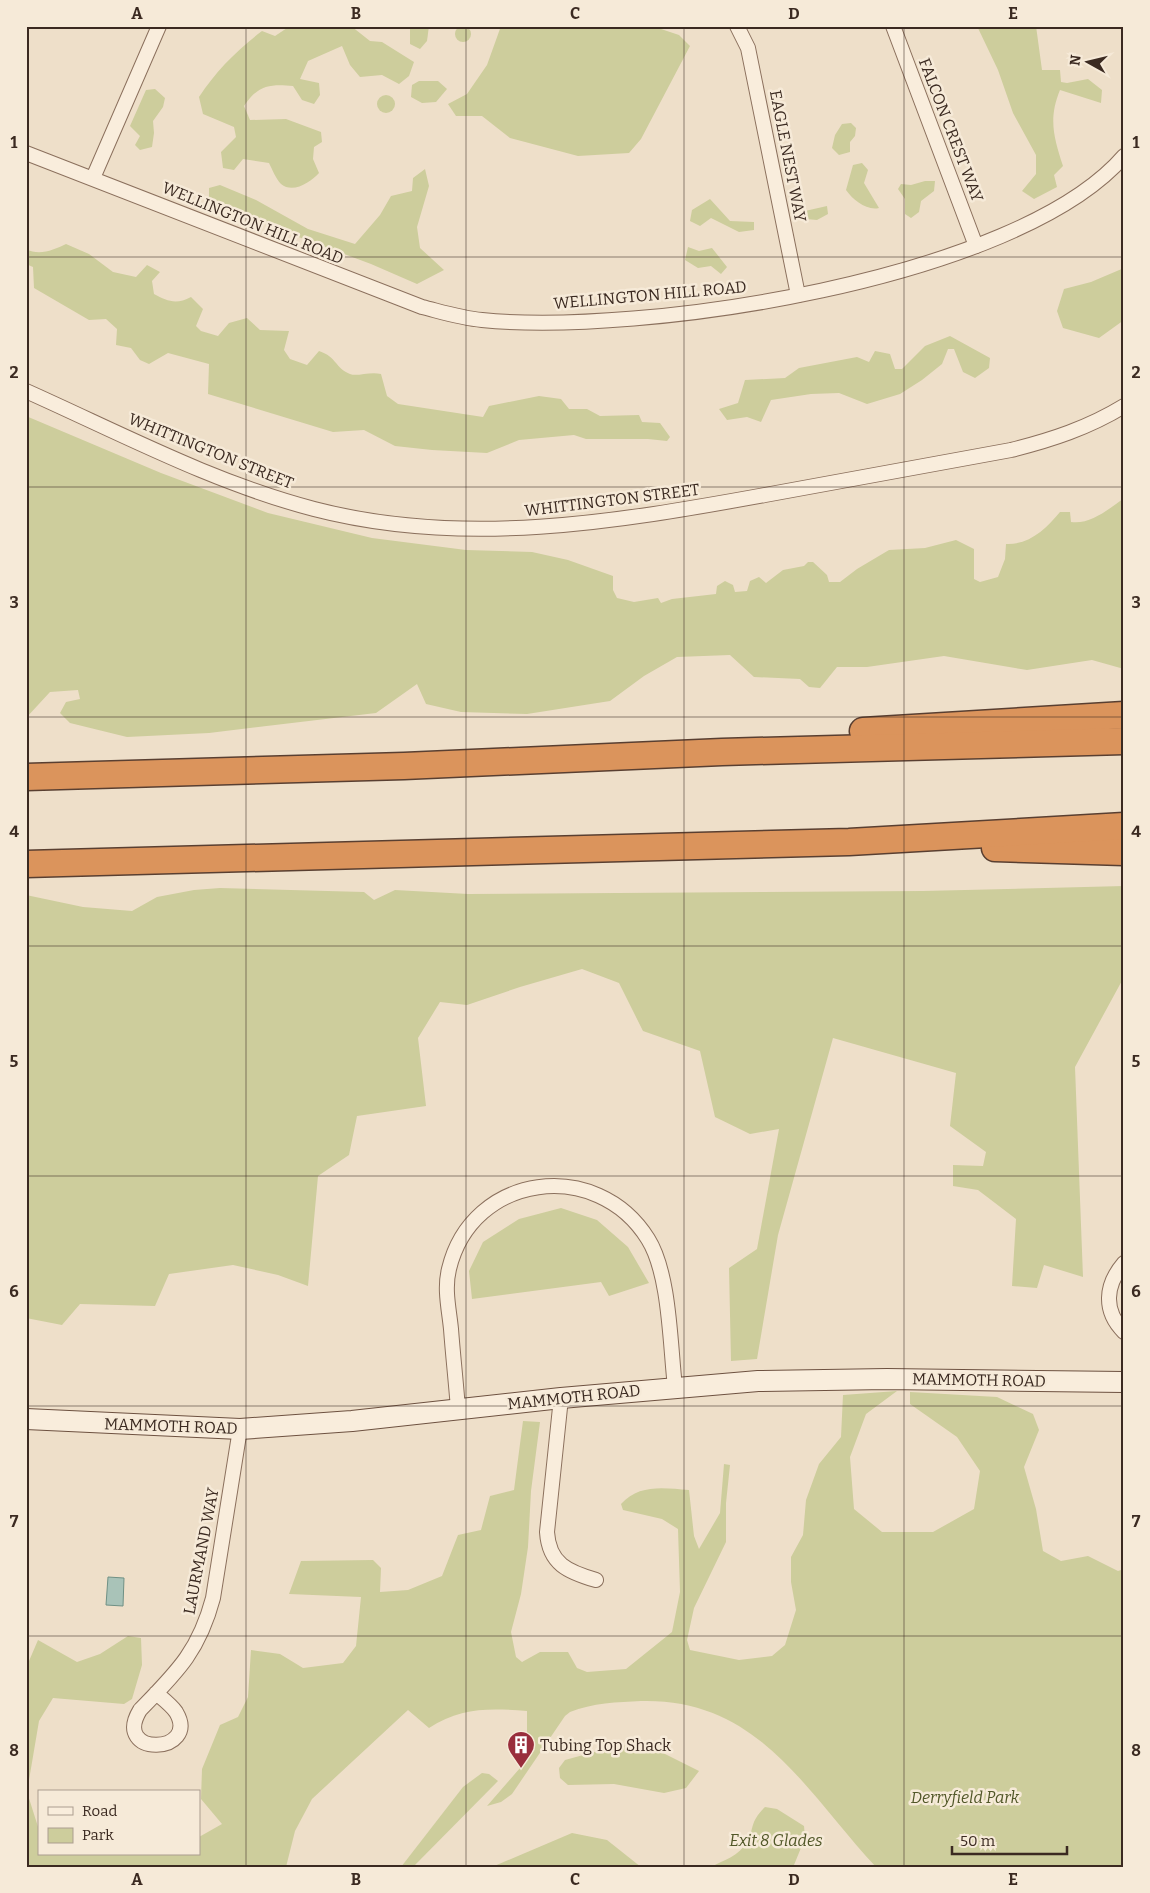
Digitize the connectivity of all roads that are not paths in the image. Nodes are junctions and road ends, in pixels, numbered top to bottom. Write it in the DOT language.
graph roads {
  1 [pos="158,26"];
  2 [pos="737,26"];
  3 [pos="893,26"];
  4 [pos="26,153"];
  5 [pos="1124,156"];
  6 [pos="92,178"];
  7 [pos="976,246"];
  8 [pos="798,295"];
  9 [pos="26,391"];
  10 [pos="1124,406"];
  11 [pos="1124,714"];
  12 [pos="1124,741"];
  13 [pos="788,750"];
  14 [pos="26,777"];
  15 [pos="1124,826"];
  16 [pos="849,842"];
  17 [pos="1124,852"];
  18 [pos="26,864"];
  19 [pos="1124,1263"];
  20 [pos="1124,1332"];
  21 [pos="1124,1382"];
  22 [pos="675,1387"];
  23 [pos="561,1398"];
  24 [pos="458,1408"];
  25 [pos="26,1419"];
  26 [pos="240,1429"];
  27 [pos="596,1580"];
  28 [pos="156,1694"];
  1 -- 6 [label="street"];
  2 -- 8 [label="street, EAGLE NEST WAY"];
  3 -- 7 [label="street, FALCON CREST WAY"];
  4 -- 6 [label="street, WELLINGTON HILL ROAD"];
  5 -- 7 [label="street, WELLINGTON HILL ROAD"];
  6 -- 8 [label="street, WELLINGTON HILL ROAD"];
  7 -- 8 [label="street, WELLINGTON HILL ROAD"];
  9 -- 10 [label="street, WHITTINGTON STREET"];
  11 -- 13 [label="highway"];
  12 -- 13 [label="highway"];
  13 -- 14 [label="highway"];
  15 -- 16 [label="highway"];
  16 -- 17 [label="highway"];
  16 -- 18 [label="highway"];
  19 -- 20 [label="street"];
  21 -- 22 [label="main road, MAMMOTH ROAD"];
  22 -- 23 [label="main road, MAMMOTH ROAD"];
  22 -- 24 [label="street"];
  23 -- 24 [label="main road, MAMMOTH ROAD"];
  23 -- 27 [label="street"];
  24 -- 26 [label="main road, MAMMOTH ROAD"];
  25 -- 26 [label="main road, MAMMOTH ROAD"];
  26 -- 28 [label="street, LAURMAND WAY"];
}
